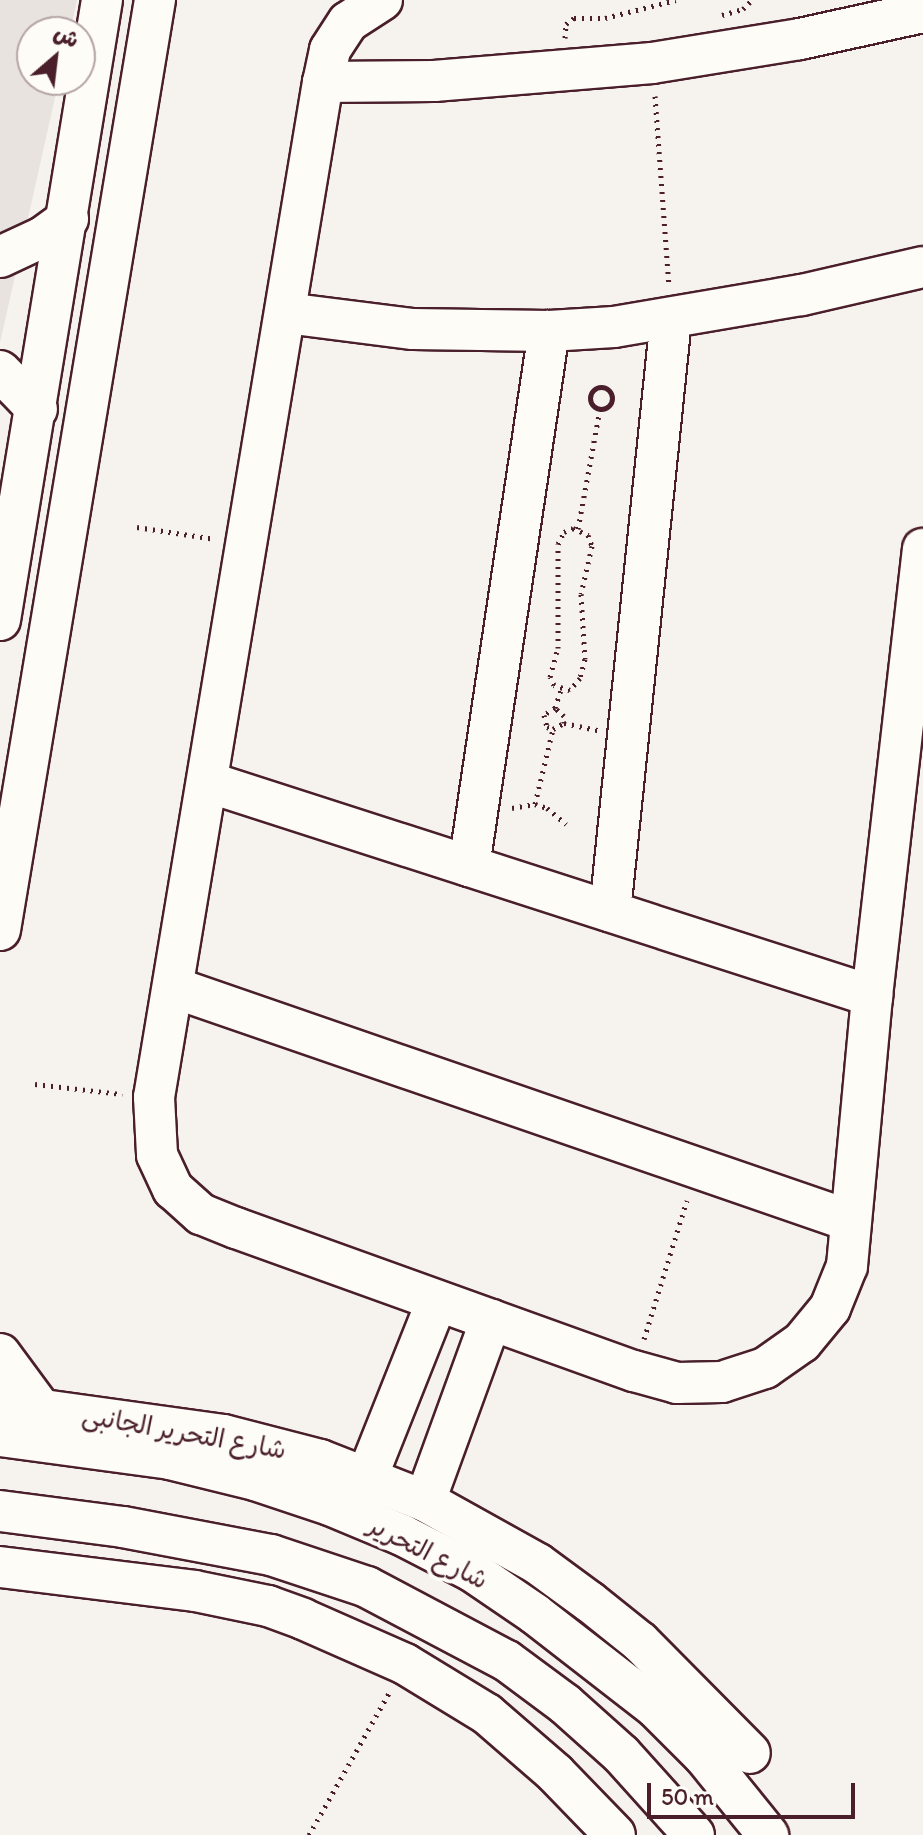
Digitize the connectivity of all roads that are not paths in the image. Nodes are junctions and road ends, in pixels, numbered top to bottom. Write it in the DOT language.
graph roads {
  1 [pos="102,0"];
  2 [pos="155,0"];
  3 [pos="382,0"];
  4 [pos="923,12"];
  5 [pos="323,82"];
  6 [pos="78,158"];
  7 [pos="128,166"];
  8 [pos="68,219"];
  9 [pos="0,257"];
  10 [pos="923,267"];
  11 [pos="286,313"];
  12 [pos="671,319"];
  13 [pos="549,331"];
  14 [pos="0,371"];
  15 [pos="37,409"];
  16 [pos="923,549"];
  17 [pos="0,620"];
  18 [pos="208,782"];
  19 [pos="469,866"];
  20 [pos="610,911"];
  21 [pos="0,930"];
  22 [pos="175,988"];
  23 [pos="872,996"];
  24 [pos="851,1221"];
  25 [pos="437,1301"];
  26 [pos="491,1320"];
  27 [pos="0,1354"];
  28 [pos="0,1404"];
  29 [pos="40,1408"];
  30 [pos="0,1436"];
  31 [pos="172,1442"];
  32 [pos="367,1477"];
  33 [pos="425,1501"];
  34 [pos="0,1511"];
  35 [pos="123,1527"];
  36 [pos="0,1567"];
  37 [pos="117,1581"];
  38 [pos="601,1664"];
  39 [pos="565,1704"];
  40 [pos="750,1753"];
  41 [pos="615,1835"];
  42 [pos="694,1835"];
  43 [pos="768,1835"];
  1 -- 6 [label="street"];
  2 -- 7 [label="street"];
  3 -- 5 [label="street"];
  4 -- 5 [label="street"];
  5 -- 11 [label="street"];
  6 -- 7 [label="street"];
  6 -- 8 [label="street"];
  7 -- 21 [label="street"];
  8 -- 9 [label="street"];
  8 -- 15 [label="street"];
  10 -- 12 [label="street"];
  11 -- 13 [label="street"];
  11 -- 18 [label="street"];
  12 -- 13 [label="street"];
  12 -- 20 [label="street"];
  13 -- 19 [label="street"];
  14 -- 15 [label="street"];
  15 -- 17 [label="street"];
  16 -- 23 [label="street"];
  18 -- 19 [label="street"];
  18 -- 22 [label="street"];
  19 -- 20 [label="street"];
  20 -- 23 [label="street"];
  22 -- 24 [label="street"];
  22 -- 25 [label="street"];
  23 -- 24 [label="street"];
  24 -- 26 [label="street"];
  25 -- 26 [label="street"];
  25 -- 32 [label="street"];
  26 -- 33 [label="street"];
  27 -- 29 [label="street"];
  28 -- 29 [label="street, شارع التحرير الجانبى"];
  29 -- 31 [label="street, شارع التحرير الجانبى"];
  30 -- 31 [label="street, شارع التحرير"];
  31 -- 32 [label="street, شارع التحرير الجانبى"];
  31 -- 38 [label="street, شارع التحرير"];
  32 -- 33 [label="street, شارع التحرير الجانبى"];
  33 -- 40 [label="street, شارع التحرير الجانبى"];
  34 -- 35 [label="street"];
  35 -- 37 [label="street"];
  35 -- 39 [label="street"];
  36 -- 37 [label="street"];
  37 -- 41 [label="street"];
  38 -- 39 [label="street"];
  38 -- 43 [label="street, شارع التحرير"];
  39 -- 42 [label="street"];
}
